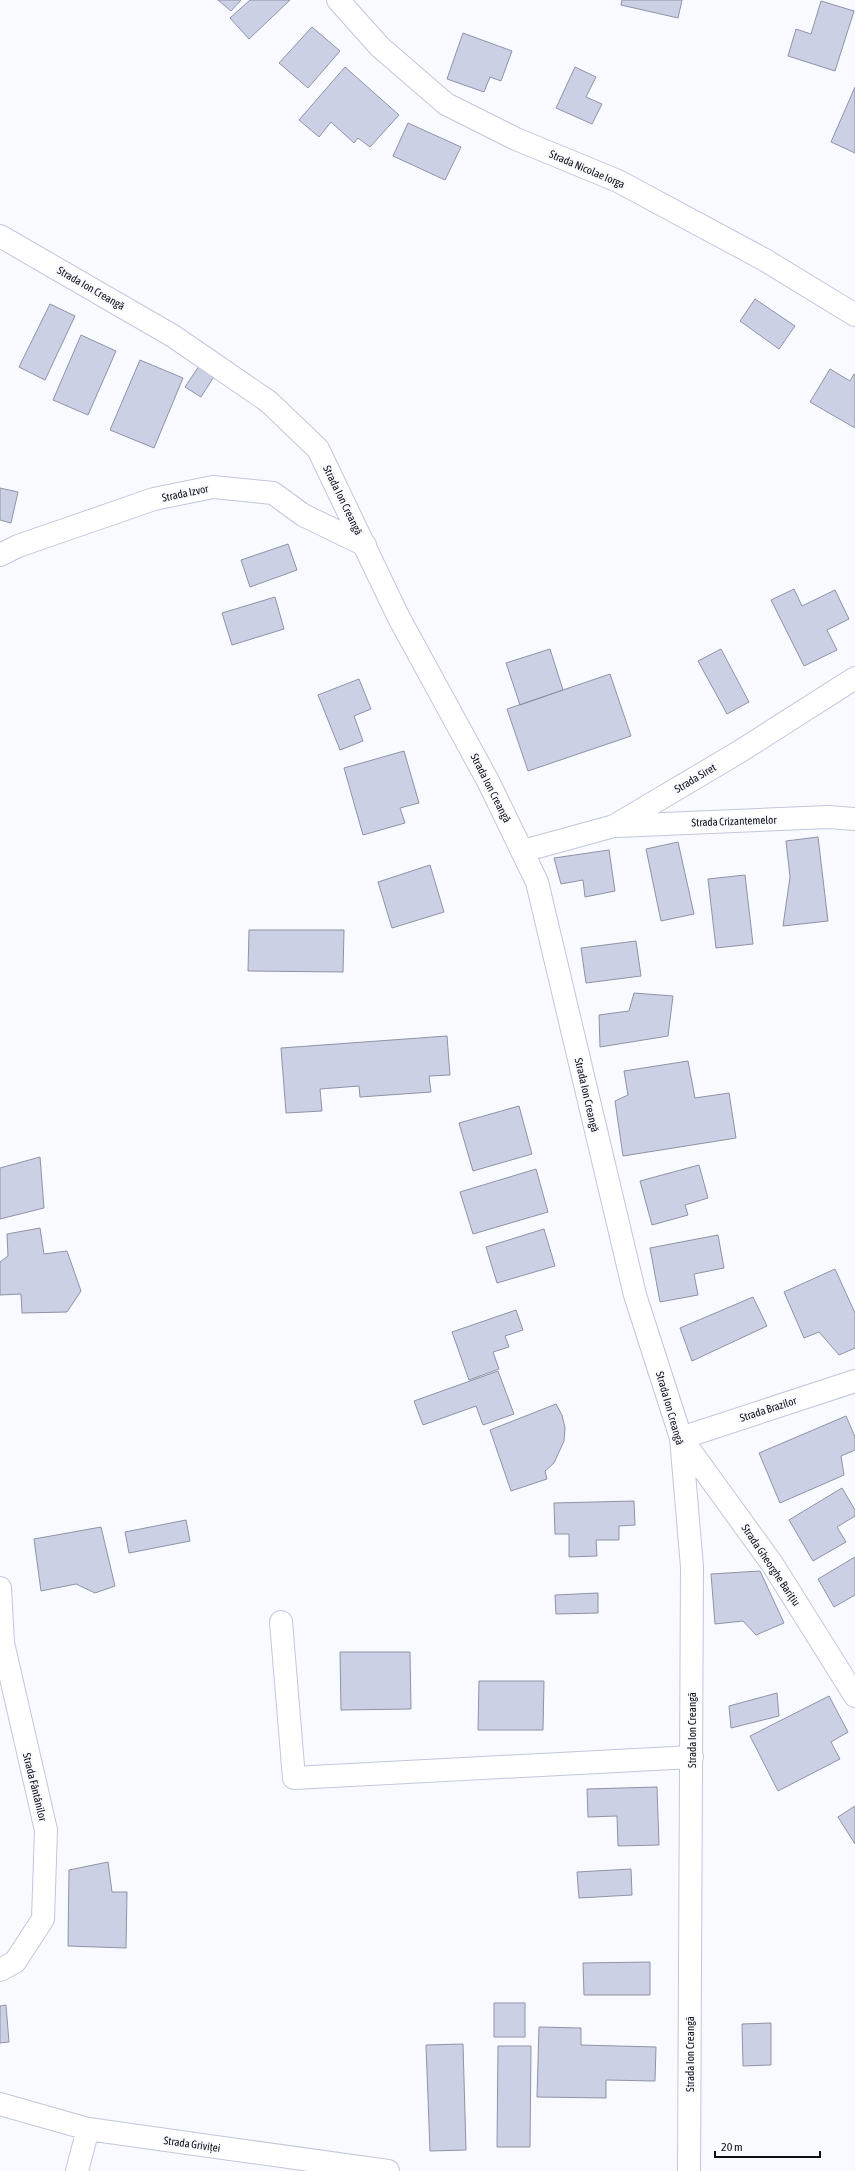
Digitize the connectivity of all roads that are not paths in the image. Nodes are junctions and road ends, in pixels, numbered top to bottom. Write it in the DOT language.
graph roads {
  1 [pos="338,0"];
  2 [pos="0,236"];
  3 [pos="855,316"];
  4 [pos="365,545"];
  5 [pos="0,555"];
  6 [pos="855,678"];
  7 [pos="855,820"];
  8 [pos="614,826"];
  9 [pos="523,851"];
  10 [pos="855,1381"];
  11 [pos="681,1438"];
  12 [pos="0,1588"];
  13 [pos="280,1622"];
  14 [pos="855,1696"];
  15 [pos="692,1757"];
  16 [pos="0,1970"];
  17 [pos="0,2104"];
  18 [pos="88,2129"];
  19 [pos="77,2171"];
  20 [pos="388,2171"];
  21 [pos="688,2171"];
  1 -- 3 [label="street, Strada Nicolae Iorga"];
  2 -- 4 [label="street, Strada Ion Creangă"];
  4 -- 5 [label="street, Strada Izvor"];
  4 -- 9 [label="street, Strada Ion Creangă"];
  6 -- 8 [label="street, Strada Siret"];
  7 -- 8 [label="street, Strada Crizantemelor"];
  8 -- 9 [label="street, Strada Siret"];
  9 -- 11 [label="street, Strada Ion Creangă"];
  10 -- 11 [label="street, Strada Brazilor"];
  11 -- 14 [label="street, Strada Gheorghe Barițiu"];
  11 -- 15 [label="street, Strada Ion Creangă"];
  12 -- 16 [label="street, Strada Fântânilor"];
  13 -- 15 [label="street"];
  15 -- 21 [label="street, Strada Ion Creangă"];
  17 -- 18 [label="street, Strada Griviței"];
  18 -- 19 [label="street"];
  18 -- 20 [label="street, Strada Griviței"];
}
